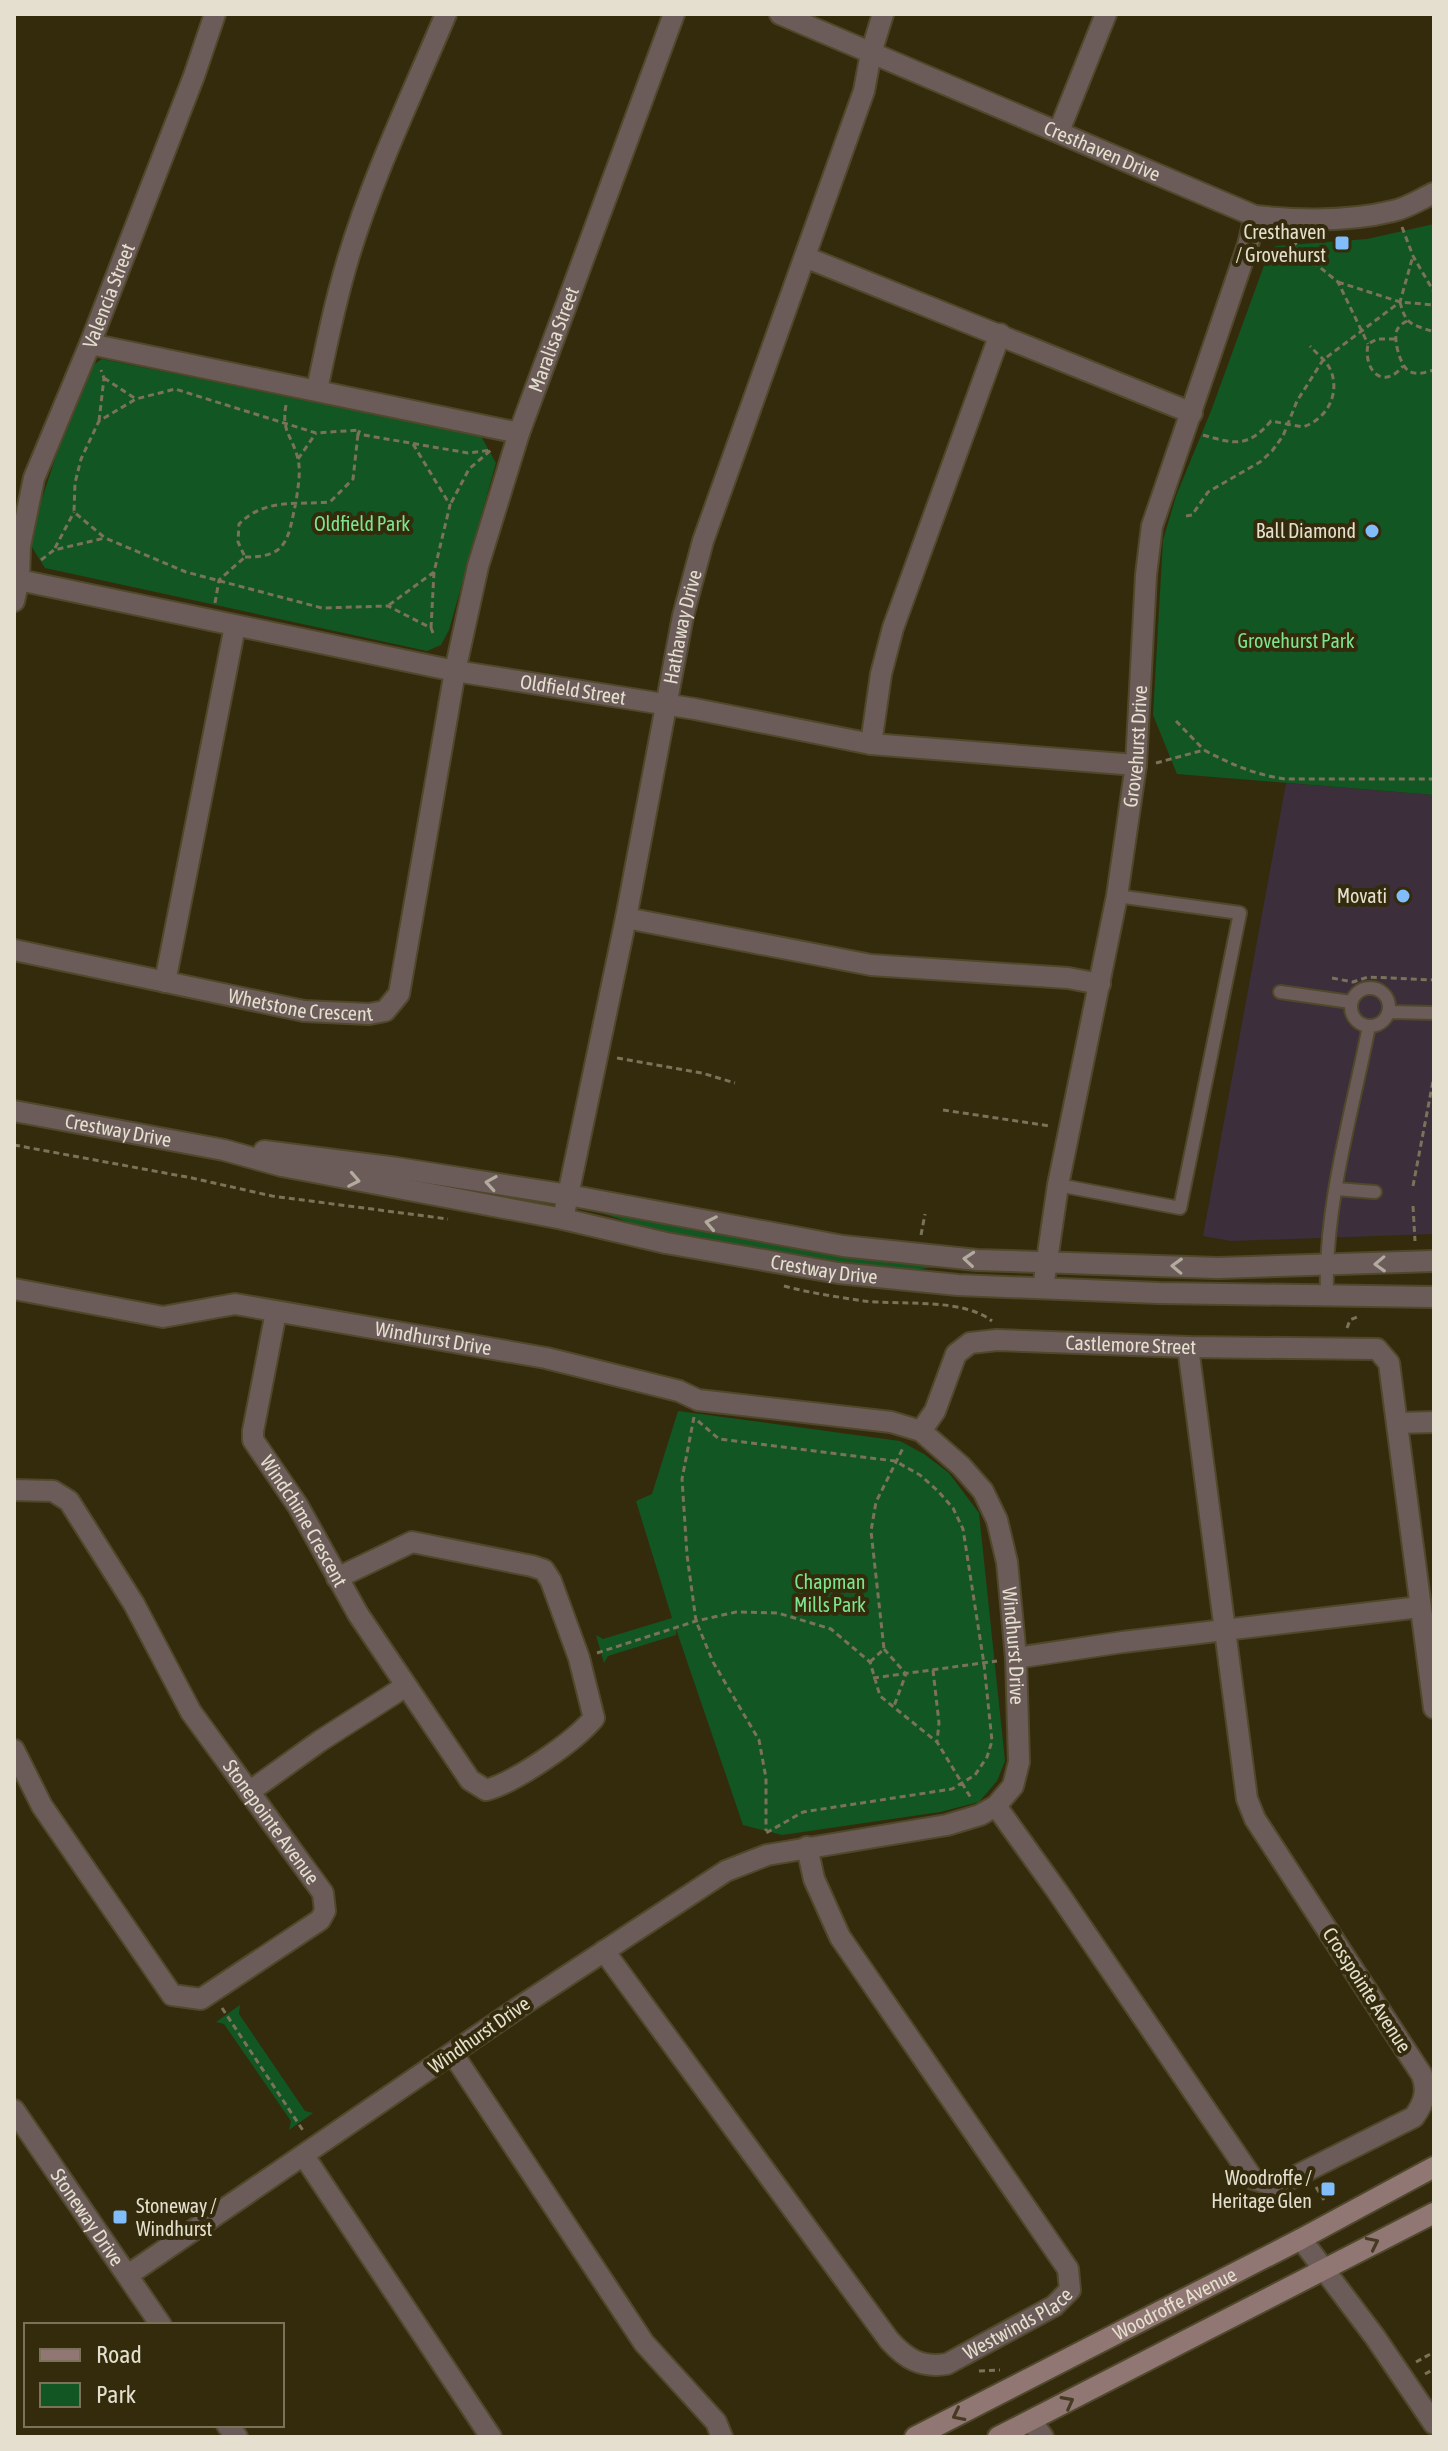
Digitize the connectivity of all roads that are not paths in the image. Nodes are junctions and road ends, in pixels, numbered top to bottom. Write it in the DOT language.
graph roads {
  1 [pos="215,14"];
  2 [pos="446,14"];
  3 [pos="674,14"];
  4 [pos="780,14"];
  5 [pos="883,14"];
  6 [pos="1106,14"];
  7 [pos="871,53"];
  8 [pos="1059,131"];
  9 [pos="1434,193"];
  10 [pos="1255,216"];
  11 [pos="805,257"];
  12 [pos="1000,334"];
  13 [pos="90,344"];
  14 [pos="317,390"];
  15 [pos="1188,422"];
  16 [pos="519,433"];
  17 [pos="16,579"];
  18 [pos="14,601"];
  19 [pos="235,626"];
  20 [pos="455,671"];
  21 [pos="665,705"];
  22 [pos="871,744"];
  23 [pos="1136,765"];
  24 [pos="1117,896"];
  25 [pos="626,918"];
  26 [pos="14,950"];
  27 [pos="165,982"];
  28 [pos="1100,984"];
  29 [pos="1280,992"];
  30 [pos="1351,1002"];
  31 [pos="1389,1012"];
  32 [pos="1434,1013"];
  33 [pos="1369,1026"];
  34 [pos="14,1111"];
  35 [pos="224,1150"];
  36 [pos="1058,1185"];
  37 [pos="1336,1189"];
  38 [pos="1375,1192"];
  39 [pos="568,1195"];
  40 [pos="563,1219"];
  41 [pos="1434,1261"];
  42 [pos="1047,1262"];
  43 [pos="1326,1266"];
  44 [pos="1043,1288"];
  45 [pos="14,1289"];
  46 [pos="1327,1295"];
  47 [pos="1434,1297"];
  48 [pos="276,1312"];
  49 [pos="1188,1347"];
  50 [pos="1434,1422"];
  51 [pos="1398,1423"];
  52 [pos="915,1429"];
  53 [pos="14,1490"];
  54 [pos="337,1578"];
  55 [pos="1420,1607"];
  56 [pos="1225,1630"];
  57 [pos="1016,1658"];
  58 [pos="406,1686"];
  59 [pos="1434,1708"];
  60 [pos="14,1750"];
  61 [pos="249,1792"];
  62 [pos="988,1811"];
  63 [pos="807,1847"];
  64 [pos="604,1951"];
  65 [pos="453,2054"];
  66 [pos="14,2110"];
  67 [pos="309,2152"];
  68 [pos="1434,2167"];
  69 [pos="1434,2213"];
  70 [pos="1301,2239"];
  71 [pos="1324,2268"];
  72 [pos="128,2275"];
  73 [pos="160,2323"];
  74 [pos="1434,2424"];
  75 [pos="1037,2429"];
  76 [pos="491,2437"];
  77 [pos="722,2437"];
  78 [pos="915,2437"];
  79 [pos="998,2437"];
  1 -- 13 [label="street, Valencia Street"];
  2 -- 14 [label="street"];
  3 -- 16 [label="street, Maralisa Street"];
  4 -- 7 [label="street, Cresthaven Drive"];
  5 -- 7 [label="street, Hathaway Drive"];
  6 -- 8 [label="street"];
  7 -- 8 [label="street, Cresthaven Drive"];
  7 -- 11 [label="street, Hathaway Drive"];
  8 -- 10 [label="street, Cresthaven Drive"];
  9 -- 10 [label="street, Cresthaven Drive"];
  10 -- 15 [label="street, Grovehurst Drive"];
  11 -- 12 [label="street"];
  11 -- 21 [label="street, Hathaway Drive"];
  12 -- 15 [label="street"];
  12 -- 22 [label="street"];
  13 -- 14 [label="street"];
  13 -- 17 [label="street, Valencia Street"];
  14 -- 16 [label="street"];
  15 -- 23 [label="street, Grovehurst Drive"];
  16 -- 20 [label="street, Maralisa Street"];
  17 -- 18 [label="street"];
  17 -- 19 [label="street, Oldfield Street"];
  19 -- 20 [label="street, Oldfield Street"];
  19 -- 27 [label="street"];
  20 -- 21 [label="street, Oldfield Street"];
  20 -- 27 [label="street, Whetstone Crescent"];
  21 -- 22 [label="street, Oldfield Street"];
  21 -- 25 [label="street, Hathaway Drive"];
  22 -- 23 [label="street, Oldfield Street"];
  23 -- 24 [label="street, Grovehurst Drive"];
  24 -- 28 [label="street, Grovehurst Drive"];
  24 -- 36 [label="lane"];
  25 -- 28 [label="street"];
  25 -- 39 [label="street, Hathaway Drive"];
  26 -- 27 [label="street, Whetstone Crescent"];
  28 -- 36 [label="street, Grovehurst Drive"];
  29 -- 30 [label="lane"];
  30 -- 31 [label="lane"];
  30 -- 33 [label="lane"];
  31 -- 32 [label="lane"];
  31 -- 33 [label="lane"];
  33 -- 37 [label="lane"];
  34 -- 35 [label="street, Crestway Drive"];
  39 -- 35 [label="street, Crestway Drive, one-way"];
  35 -- 40 [label="street, Crestway Drive, one-way"];
  36 -- 42 [label="street, Grovehurst Drive"];
  37 -- 38 [label="lane"];
  37 -- 43 [label="lane"];
  39 -- 40 [label="street, Hathaway Drive"];
  42 -- 39 [label="street, Crestway Drive, one-way"];
  40 -- 44 [label="street, Crestway Drive"];
  41 -- 43 [label="street, Crestway Drive, one-way"];
  43 -- 42 [label="street, Crestway Drive, one-way"];
  42 -- 44 [label="street, Grovehurst Drive"];
  43 -- 46 [label="lane"];
  44 -- 46 [label="street, Crestway Drive"];
  45 -- 48 [label="street, Windhurst Drive"];
  46 -- 47 [label="street, Crestway Drive"];
  48 -- 52 [label="street, Windhurst Drive"];
  48 -- 54 [label="street, Windchime Crescent"];
  49 -- 51 [label="street, Castlemore Street"];
  49 -- 52 [label="street, Castlemore Street"];
  49 -- 56 [label="street, Crosspointe Avenue"];
  50 -- 51 [label="street"];
  51 -- 55 [label="street"];
  52 -- 57 [label="street, Windhurst Drive"];
  53 -- 61 [label="street, Stonepointe Avenue"];
  54 -- 58 [label="street"];
  54 -- 58 [label="street, Windchime Crescent"];
  55 -- 56 [label="street"];
  55 -- 59 [label="street"];
  56 -- 57 [label="street"];
  56 -- 62 [label="street, Crosspointe Avenue"];
  57 -- 62 [label="street, Windhurst Drive"];
  58 -- 61 [label="street"];
  60 -- 61 [label="street, Stonepointe Avenue"];
  62 -- 63 [label="street, Windhurst Drive"];
  63 -- 64 [label="street, Windhurst Drive"];
  63 -- 64 [label="street, Westwinds Place"];
  64 -- 65 [label="street, Windhurst Drive"];
  65 -- 67 [label="street, Windhurst Drive"];
  65 -- 77 [label="street"];
  66 -- 72 [label="street, Stoneway Drive"];
  67 -- 72 [label="street, Windhurst Drive"];
  67 -- 76 [label="street"];
  68 -- 70 [label="main road, Woodroffe Avenue"];
  71 -- 69 [label="main road, Woodroffe Avenue, one-way"];
  70 -- 71 [label="street"];
  70 -- 78 [label="main road, Woodroffe Avenue, one-way"];
  71 -- 74 [label="street"];
  75 -- 71 [label="main road, Woodroffe Avenue, one-way"];
  72 -- 73 [label="street, Stoneway Drive"];
  75 -- 79 [label="main road, Woodroffe Avenue"];
}
